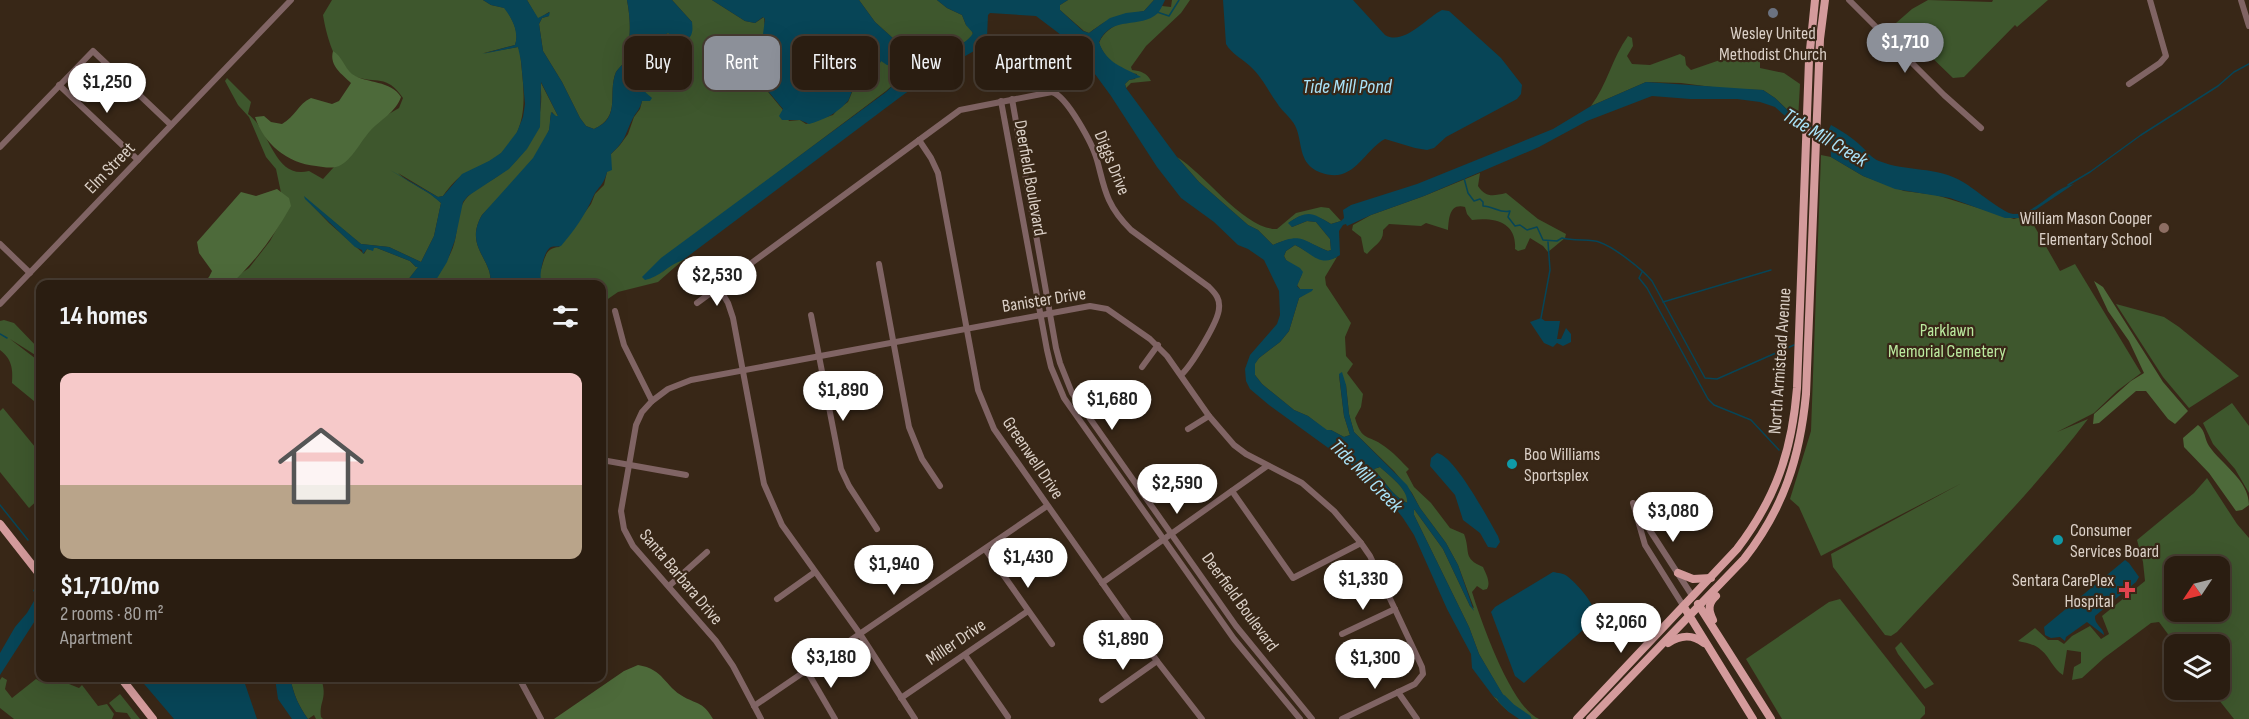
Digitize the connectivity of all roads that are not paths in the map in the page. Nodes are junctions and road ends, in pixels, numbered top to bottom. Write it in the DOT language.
graph roads {
  1 [pos="291,0"];
  2 [pos="1815,0"];
  3 [pos="1825,0"];
  4 [pos="1849,0"];
  5 [pos="2150,0"];
  6 [pos="2241,0"];
  7 [pos="2249,26"];
  8 [pos="2129,84"];
  9 [pos="59,85"];
  10 [pos="1012,99"];
  11 [pos="1000,101"];
  12 [pos="171,125"];
  13 [pos="1981,128"];
  14 [pos="919,140"];
  15 [pos="0,147"];
  16 [pos="138,160"];
  17 [pos="0,244"];
  18 [pos="879,264"];
  19 [pos="30,273"];
  20 [pos="718,288"];
  21 [pos="697,303"];
  22 [pos="0,304"];
  23 [pos="615,311"];
  24 [pos="1050,314"];
  25 [pos="811,315"];
  26 [pos="1040,316"];
  27 [pos="968,328"];
  28 [pos="892,343"];
  29 [pos="1158,345"];
  30 [pos="818,357"];
  31 [pos="1142,366"];
  32 [pos="742,370"];
  33 [pos="1181,375"];
  34 [pos="652,401"];
  35 [pos="1209,416"];
  36 [pos="1188,429"];
  37 [pos="606,460"];
  38 [pos="630,465"];
  39 [pos="1267,466"];
  40 [pos="686,475"];
  41 [pos="940,486"];
  42 [pos="1232,491"];
  43 [pos="1047,506"];
  44 [pos="0,524"];
  45 [pos="877,529"];
  46 [pos="1171,533"];
  47 [pos="1163,539"];
  48 [pos="1362,543"];
  49 [pos="985,549"];
  50 [pos="707,552"];
  51 [pos="36,570"];
  52 [pos="815,572"];
  53 [pos="1677,573"];
  54 [pos="1711,578"];
  55 [pos="1725,580"];
  56 [pos="1102,584"];
  57 [pos="669,586"];
  58 [pos="1693,597"];
  59 [pos="777,599"];
  60 [pos="1683,607"];
  61 [pos="1699,607"];
  62 [pos="1395,609"];
  63 [pos="1028,611"];
  64 [pos="1689,617"];
  65 [pos="860,634"];
  66 [pos="1342,634"];
  67 [pos="1052,644"];
  68 [pos="1710,648"];
  69 [pos="1657,650"];
  70 [pos="965,655"];
  71 [pos="1157,661"];
  72 [pos="807,671"];
  73 [pos="124,682"];
  74 [pos="521,682"];
  75 [pos="1751,686"];
  76 [pos="1398,692"];
  77 [pos="901,698"];
  78 [pos="1102,700"];
  79 [pos="754,706"];
  80 [pos="1008,717"];
  81 [pos="153,719"];
  82 [pos="541,719"];
  83 [pos="761,719"];
  84 [pos="835,719"];
  85 [pos="915,719"];
  86 [pos="1202,719"];
  87 [pos="1300,719"];
  88 [pos="1312,719"];
  89 [pos="1342,719"];
  90 [pos="1417,719"];
  91 [pos="1577,719"];
  92 [pos="1590,719"];
  93 [pos="1753,719"];
  94 [pos="1771,719"];
  1 -- 12 [label="street, Elm Street"];
  2 -- 54 [label="main road, North Armistead Avenue"];
  3 -- 55 [label="main road, North Armistead Avenue"];
  4 -- 13 [label="street"];
  5 -- 8 [label="street"];
  6 -- 7 [label="street"];
  9 -- 12 [label="street"];
  9 -- 15 [label="street"];
  9 -- 16 [label="street"];
  10 -- 11 [label="street, Diggs Drive"];
  10 -- 24 [label="street, Deerfield Boulevard"];
  10 -- 33 [label="street, Diggs Drive"];
  11 -- 14 [label="street, Diggs Drive"];
  11 -- 26 [label="street, Deerfield Boulevard"];
  12 -- 16 [label="street, Elm Street"];
  14 -- 20 [label="street, Diggs Drive"];
  14 -- 27 [label="street, Greenwell Drive"];
  16 -- 19 [label="street, Elm Street"];
  17 -- 19 [label="street"];
  18 -- 28 [label="street"];
  19 -- 22 [label="street, Elm Street"];
  20 -- 21 [label="street, Diggs Drive"];
  20 -- 32 [label="street"];
  23 -- 34 [label="street"];
  24 -- 26 [label="street, Banister Drive"];
  24 -- 29 [label="street, Banister Drive"];
  24 -- 46 [label="street, Deerfield Boulevard"];
  25 -- 30 [label="street"];
  26 -- 27 [label="street, Banister Drive"];
  26 -- 47 [label="street, Deerfield Boulevard"];
  27 -- 28 [label="street, Banister Drive"];
  27 -- 43 [label="street, Greenwell Drive"];
  28 -- 30 [label="street, Banister Drive"];
  28 -- 41 [label="street"];
  29 -- 31 [label="street"];
  29 -- 33 [label="street, Banister Drive"];
  30 -- 32 [label="street, Banister Drive"];
  30 -- 45 [label="street"];
  32 -- 34 [label="street, Banister Drive"];
  32 -- 52 [label="street"];
  33 -- 35 [label="street, Banister Drive"];
  34 -- 38 [label="street, Santa Barbara Drive"];
  35 -- 36 [label="street"];
  35 -- 39 [label="street, Banister Drive"];
  37 -- 38 [label="street"];
  38 -- 40 [label="street"];
  38 -- 57 [label="street, Santa Barbara Drive"];
  39 -- 42 [label="street"];
  39 -- 48 [label="street, Banister Drive"];
  42 -- 46 [label="street"];
  42 -- 48 [label="street"];
  43 -- 49 [label="street"];
  43 -- 56 [label="street, Greenwell Drive"];
  44 -- 51 [label="main road"];
  46 -- 47 [label="street"];
  46 -- 88 [label="street, Deerfield Boulevard"];
  47 -- 56 [label="street"];
  47 -- 87 [label="street, Deerfield Boulevard"];
  48 -- 62 [label="street, Banister Drive"];
  49 -- 63 [label="street"];
  49 -- 65 [label="street"];
  50 -- 57 [label="street"];
  52 -- 59 [label="street"];
  52 -- 65 [label="street"];
  53 -- 54 [label="main road"];
  53 -- 58 [label="street"];
  53 -- 60 [label="street"];
  54 -- 58 [label="main road, North Armistead Avenue"];
  55 -- 61 [label="main road, North Armistead Avenue"];
  55 -- 75 [label="main road"];
  56 -- 71 [label="street, Greenwell Drive"];
  57 -- 79 [label="street, Santa Barbara Drive"];
  58 -- 60 [label="main road, North Armistead Avenue"];
  58 -- 61 [label="main road"];
  60 -- 64 [label="main road"];
  60 -- 91 [label="main road, North Armistead Avenue"];
  61 -- 64 [label="main road, North Armistead Avenue"];
  61 -- 75 [label="main road"];
  62 -- 66 [label="street"];
  62 -- 76 [label="street, Banister Drive"];
  63 -- 67 [label="street"];
  63 -- 70 [label="street, Miller Drive"];
  64 -- 68 [label="main road"];
  64 -- 69 [label="main road, North Armistead Avenue"];
  65 -- 72 [label="street"];
  65 -- 77 [label="street"];
  68 -- 69 [label="main road"];
  68 -- 93 [label="main road"];
  69 -- 92 [label="main road, North Armistead Avenue"];
  70 -- 77 [label="street, Miller Drive"];
  70 -- 80 [label="street"];
  71 -- 78 [label="street"];
  71 -- 86 [label="street, Greenwell Drive"];
  72 -- 79 [label="street"];
  72 -- 84 [label="street"];
  73 -- 81 [label="main road"];
  74 -- 82 [label="street"];
  75 -- 94 [label="main road"];
  76 -- 89 [label="street"];
  76 -- 90 [label="street"];
  77 -- 85 [label="street"];
  79 -- 83 [label="street, Santa Barbara Drive"];
}
